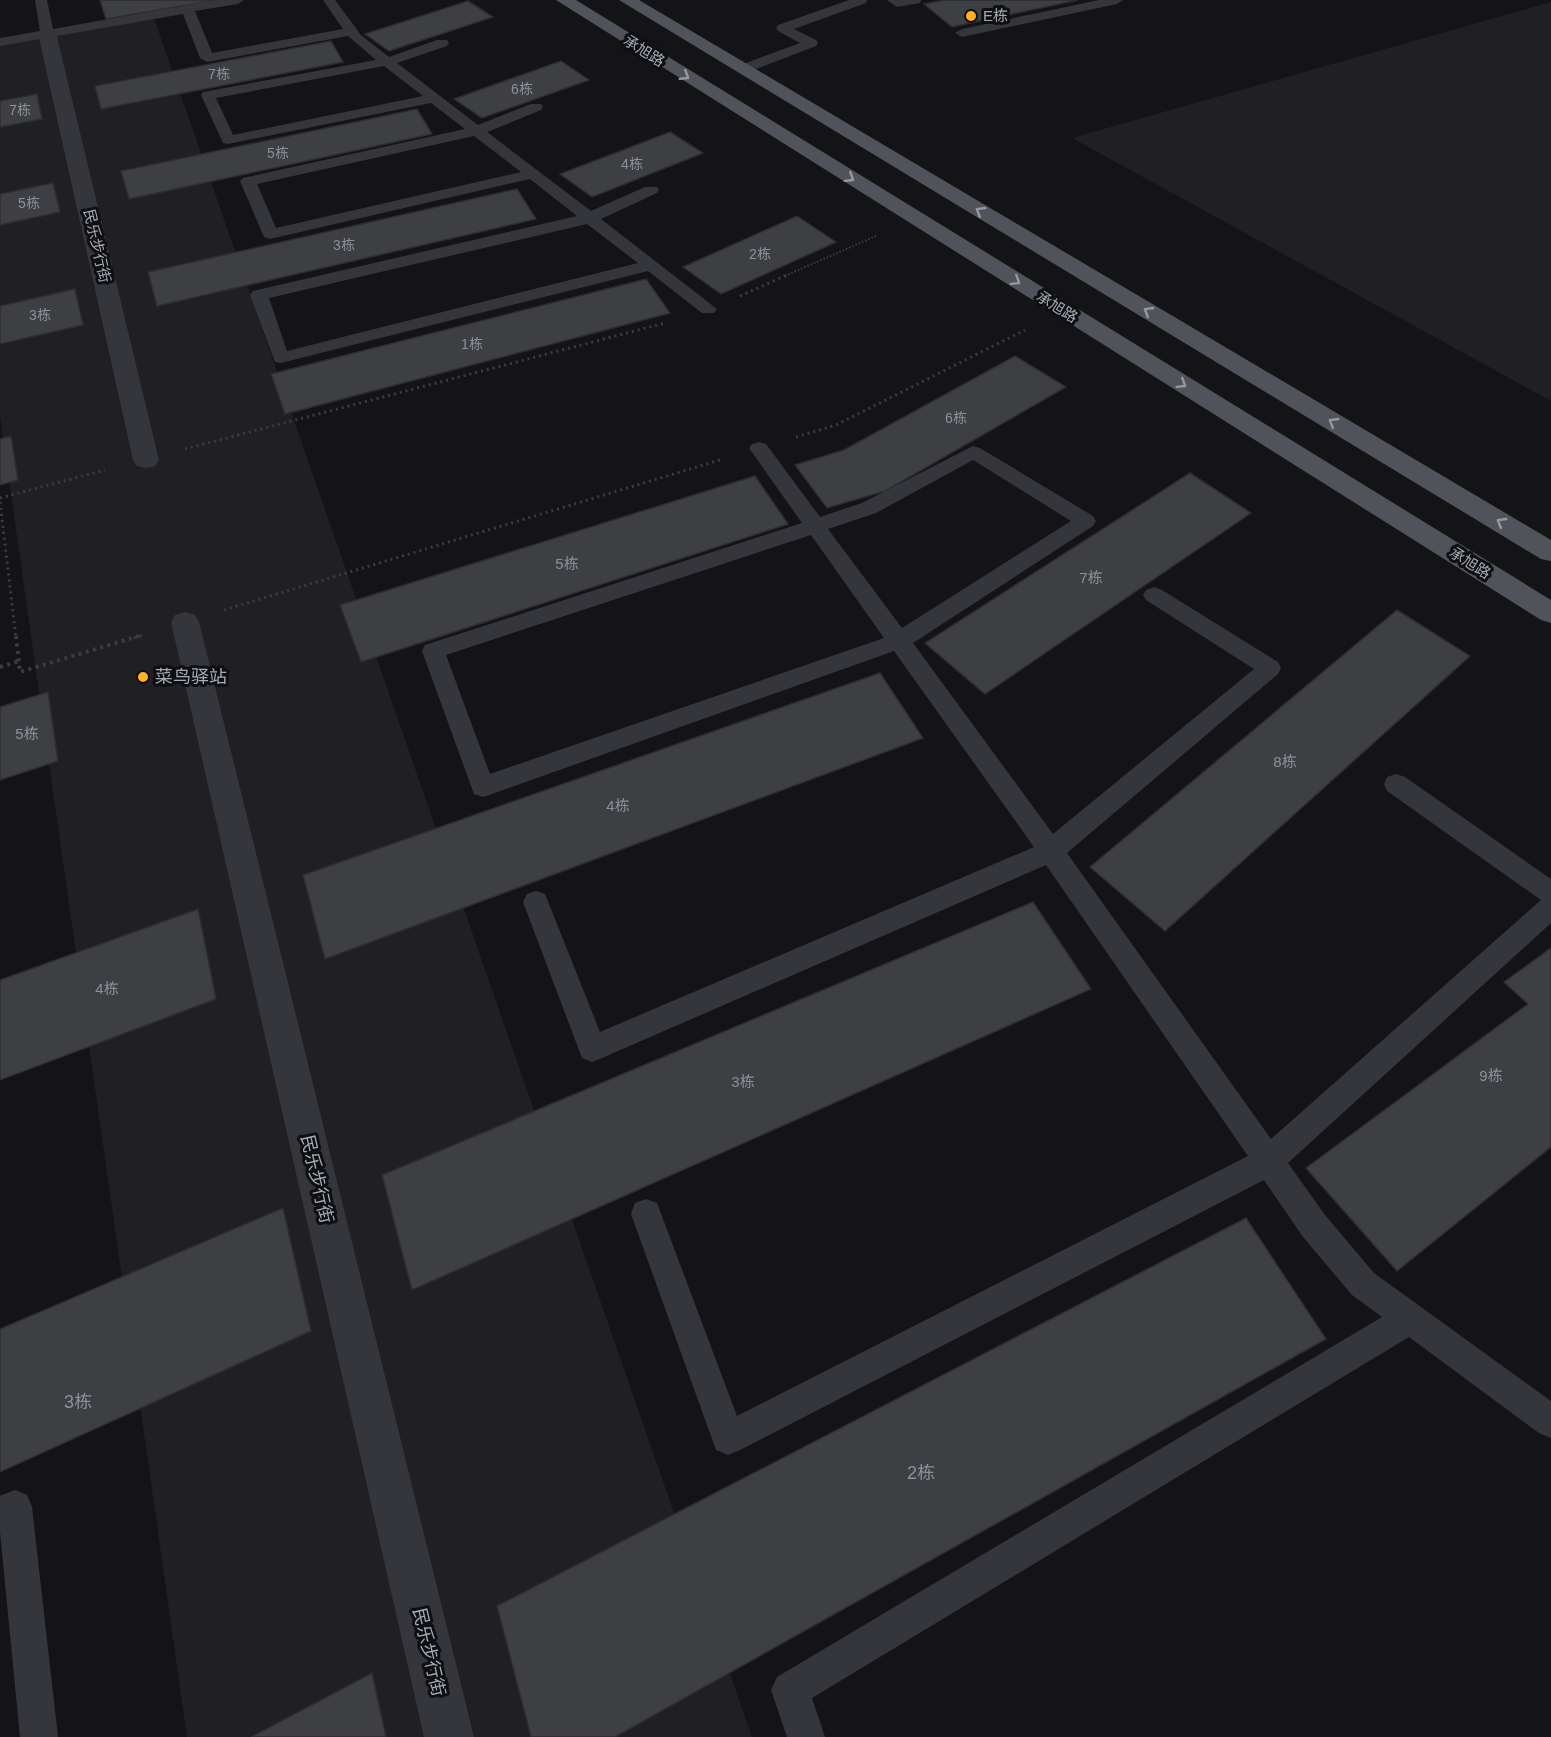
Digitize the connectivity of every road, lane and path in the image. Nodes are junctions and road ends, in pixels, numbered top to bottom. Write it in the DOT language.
graph roads {
  1 [pos="41,0"];
  2 [pos="238,0"];
  3 [pos="329,0"];
  4 [pos="564,0"];
  5 [pos="627,0"];
  6 [pos="861,0"];
  7 [pos="893,0"];
  8 [pos="915,0"];
  9 [pos="1117,0"];
  10 [pos="188,9"];
  11 [pos="351,31"];
  12 [pos="47,33"];
  13 [pos="962,33"];
  14 [pos="0,42"];
  15 [pos="442,43"];
  16 [pos="386,62"];
  17 [pos="743,69"];
  18 [pos="434,98"];
  19 [pos="536,107"];
  20 [pos="476,131"];
  21 [pos="533,174"];
  22 [pos="651,190"];
  23 [pos="590,218"];
  24 [pos="914,218"];
  25 [pos="651,265"];
  26 [pos="708,309"];
  27 [pos="1061,309"];
  28 [pos="759,448"];
  29 [pos="146,459"];
  30 [pos="0,502"];
  31 [pos="815,525"];
  32 [pos="1551,552"];
  33 [pos="1154,595"];
  34 [pos="1551,613"];
  35 [pos="185,622"];
  36 [pos="899,640"];
  37 [pos="19,661"];
  38 [pos="0,667"];
  39 [pos="1396,784"];
  40 [pos="1051,851"];
  41 [pos="1551,893"];
  42 [pos="536,902"];
  43 [pos="1551,907"];
  44 [pos="1269,1161"];
  45 [pos="646,1214"];
  46 [pos="1409,1319"];
  47 [pos="1551,1420"];
  48 [pos="0,1514"];
  49 [pos="39,1737"];
  50 [pos="448,1737"];
  51 [pos="806,1737"];
  1 -- 12 [label="lane"];
  2 -- 10 [label="lane"];
  3 -- 11 [label="lane"];
  4 -- 24 [label="main road, 承旭路, one-way"];
  5 -- 17 [label="main road, 承旭路"];
  6 -- 17 [label="lane"];
  7 -- 8 [label="lane"];
  9 -- 13 [label="lane"];
  10 -- 11 [label="lane"];
  10 -- 12 [label="lane"];
  11 -- 16 [label="lane"];
  12 -- 14 [label="lane"];
  12 -- 29 [label="street, 民乐步行街"];
  15 -- 16 [label="lane"];
  16 -- 18 [label="lane"];
  16 -- 18 [label="lane"];
  32 -- 17 [label="main road, 承旭路, one-way"];
  18 -- 20 [label="lane"];
  19 -- 20 [label="lane"];
  20 -- 21 [label="lane"];
  20 -- 21 [label="lane"];
  21 -- 23 [label="lane"];
  22 -- 23 [label="lane"];
  23 -- 25 [label="lane"];
  23 -- 25 [label="lane"];
  24 -- 26 [label="path"];
  24 -- 27 [label="main road, 承旭路, one-way"];
  25 -- 26 [label="lane"];
  26 -- 29 [label="path"];
  27 -- 28 [label="path"];
  27 -- 34 [label="main road, 承旭路, one-way"];
  28 -- 31 [label="lane"];
  28 -- 35 [label="path"];
  29 -- 30 [label="path"];
  30 -- 37 [label="path"];
  31 -- 36 [label="lane"];
  31 -- 36 [label="lane"];
  31 -- 36 [label="lane"];
  33 -- 40 [label="lane"];
  35 -- 37 [label="path"];
  35 -- 50 [label="street, 民乐步行街"];
  36 -- 40 [label="lane"];
  37 -- 38 [label="path"];
  39 -- 41 [label="lane"];
  40 -- 42 [label="lane"];
  40 -- 44 [label="lane"];
  43 -- 44 [label="lane"];
  44 -- 45 [label="lane"];
  44 -- 46 [label="lane"];
  46 -- 47 [label="lane"];
  46 -- 51 [label="lane"];
  48 -- 49 [label="lane"];
}
